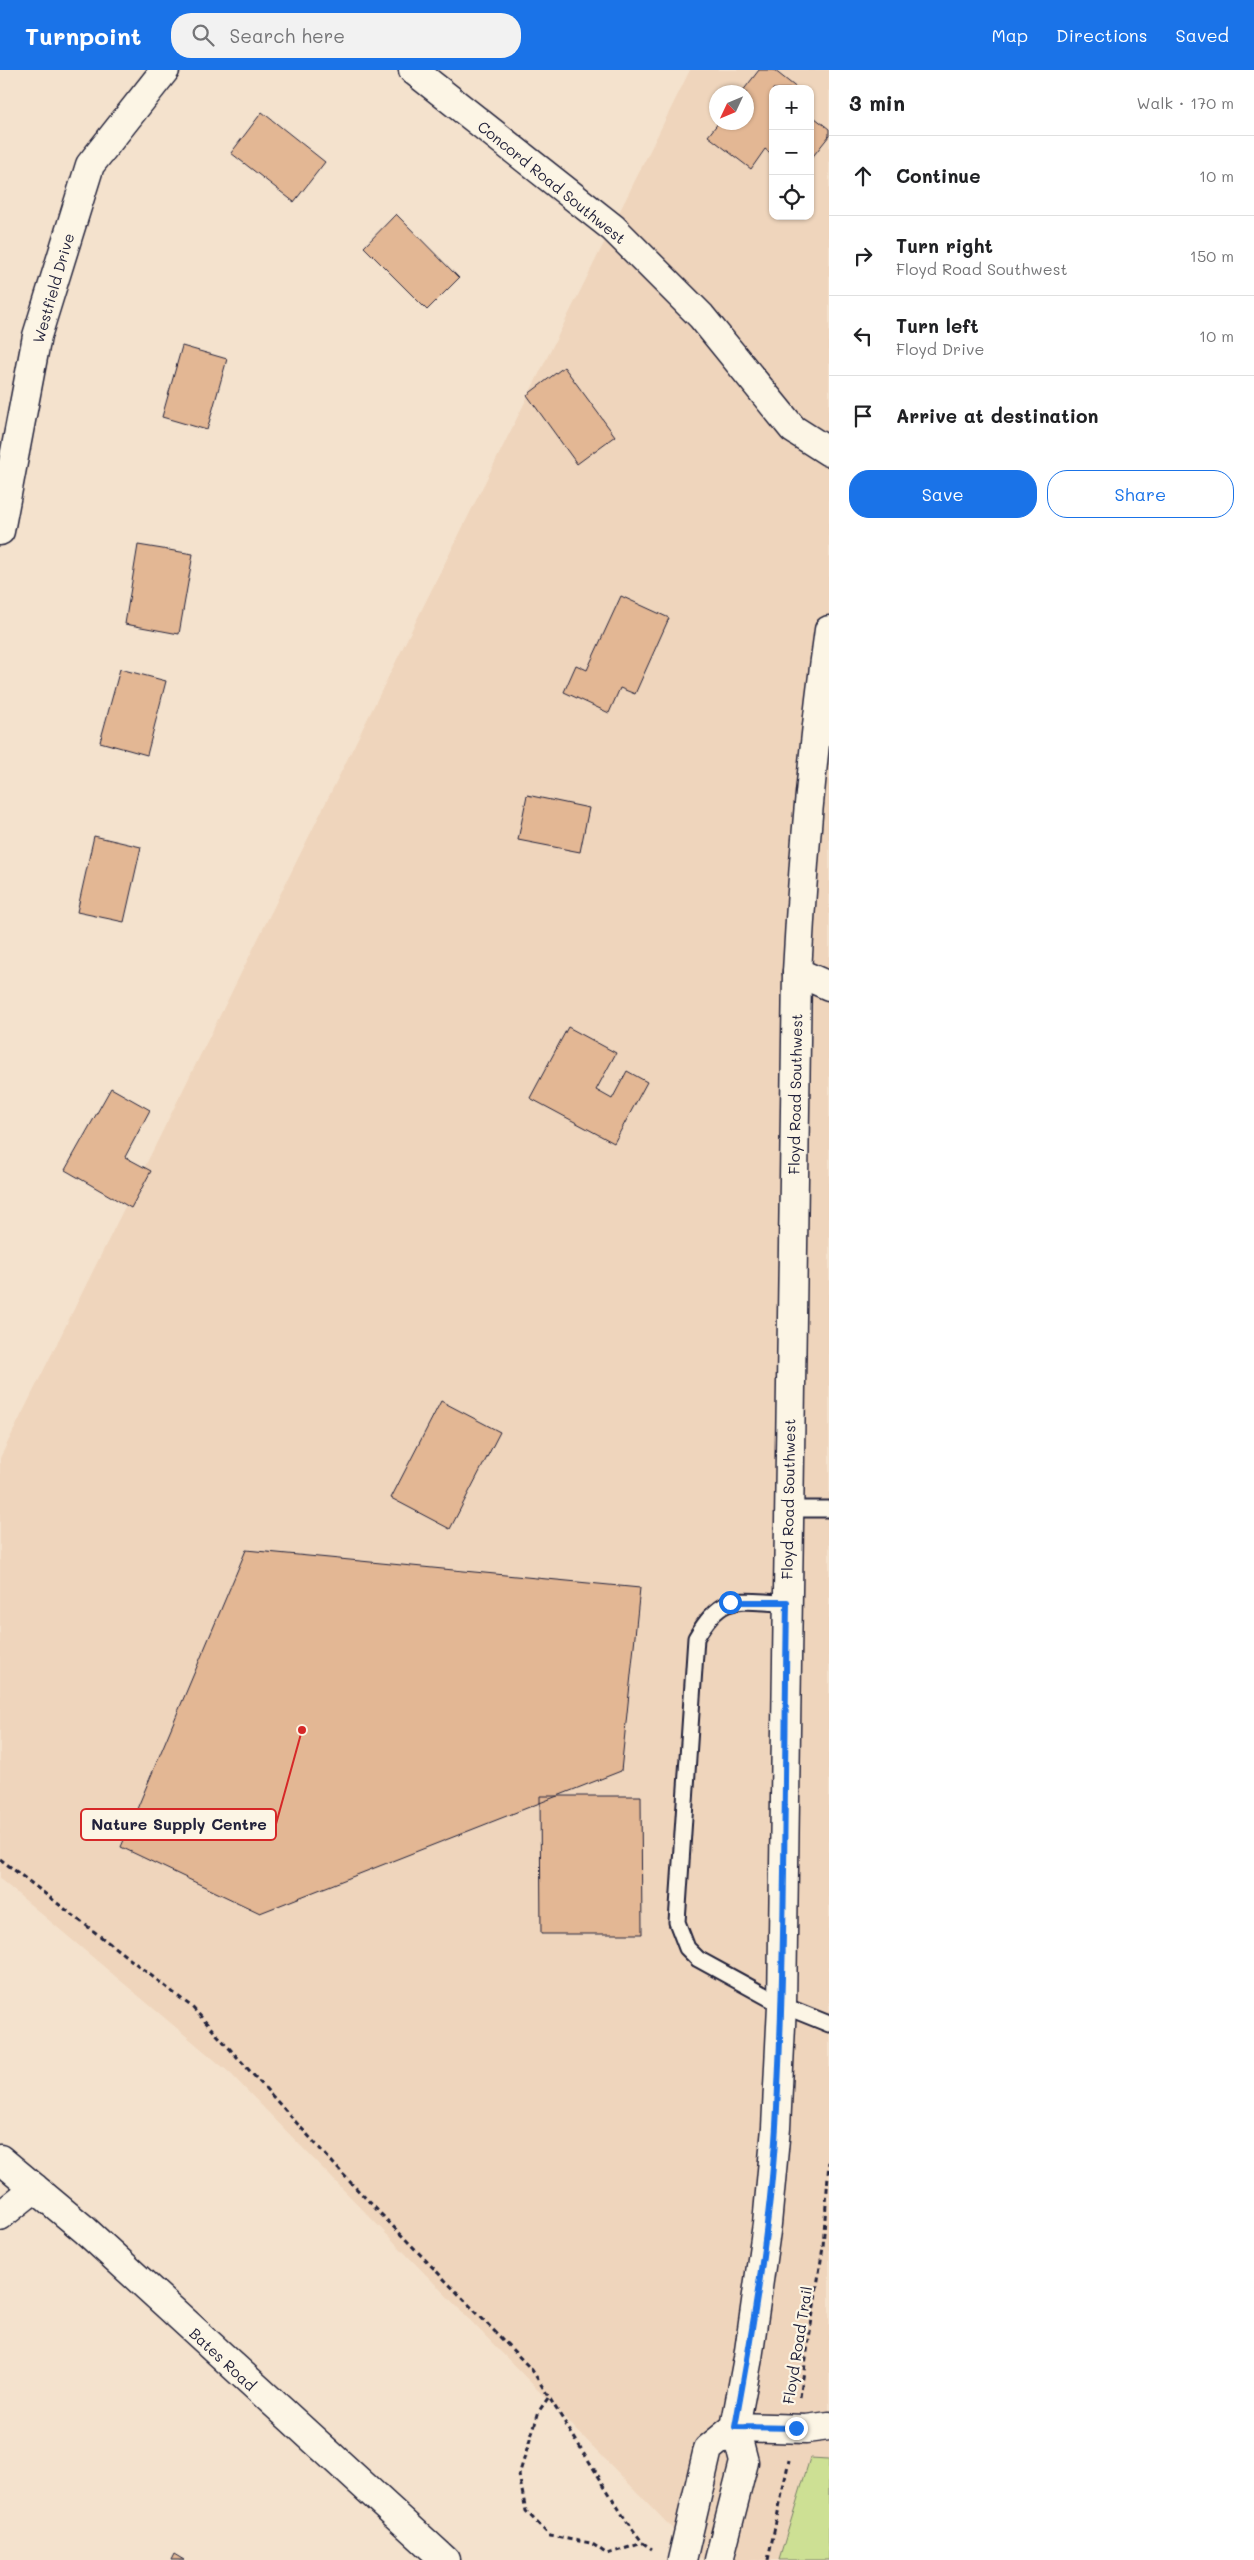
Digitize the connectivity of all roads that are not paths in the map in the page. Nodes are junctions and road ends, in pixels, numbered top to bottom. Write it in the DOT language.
graph roads {
  1 [pos="165,70"];
  2 [pos="412,70"];
  3 [pos="829,452"];
  4 [pos="0,531"];
  5 [pos="829,630"];
  6 [pos="797,972"];
  7 [pos="829,986"];
  8 [pos="788,1509"];
  9 [pos="829,1509"];
  10 [pos="787,1602"];
  11 [pos="782,2005"];
  12 [pos="829,2024"];
  13 [pos="0,2159"];
  14 [pos="35,2188"];
  15 [pos="0,2216"];
  16 [pos="829,2426"];
  17 [pos="735,2427"];
  18 [pos="670,2557"];
  19 [pos="445,2560"];
  20 [pos="719,2560"];
  1 -- 4 [label="main road, Westfield Drive"];
  2 -- 3 [label="main road, Concord Road Southwest"];
  5 -- 6 [label="main road, Floyd Road Southwest"];
  6 -- 7 [label="main road"];
  6 -- 8 [label="main road, Floyd Road Southwest"];
  8 -- 9 [label="lane"];
  8 -- 10 [label="main road, Floyd Road Southwest"];
  10 -- 11 [label="main road, Floyd Road Southwest"];
  10 -- 11 [label="lane"];
  11 -- 12 [label="lane"];
  11 -- 17 [label="main road, Floyd Road Southwest"];
  13 -- 14 [label="main road, Bates Road"];
  14 -- 15 [label="main road"];
  14 -- 19 [label="main road, Bates Road"];
  16 -- 17 [label="main road"];
  17 -- 18 [label="main road"];
  17 -- 20 [label="main road, Floyd Road Southwest"];
}
